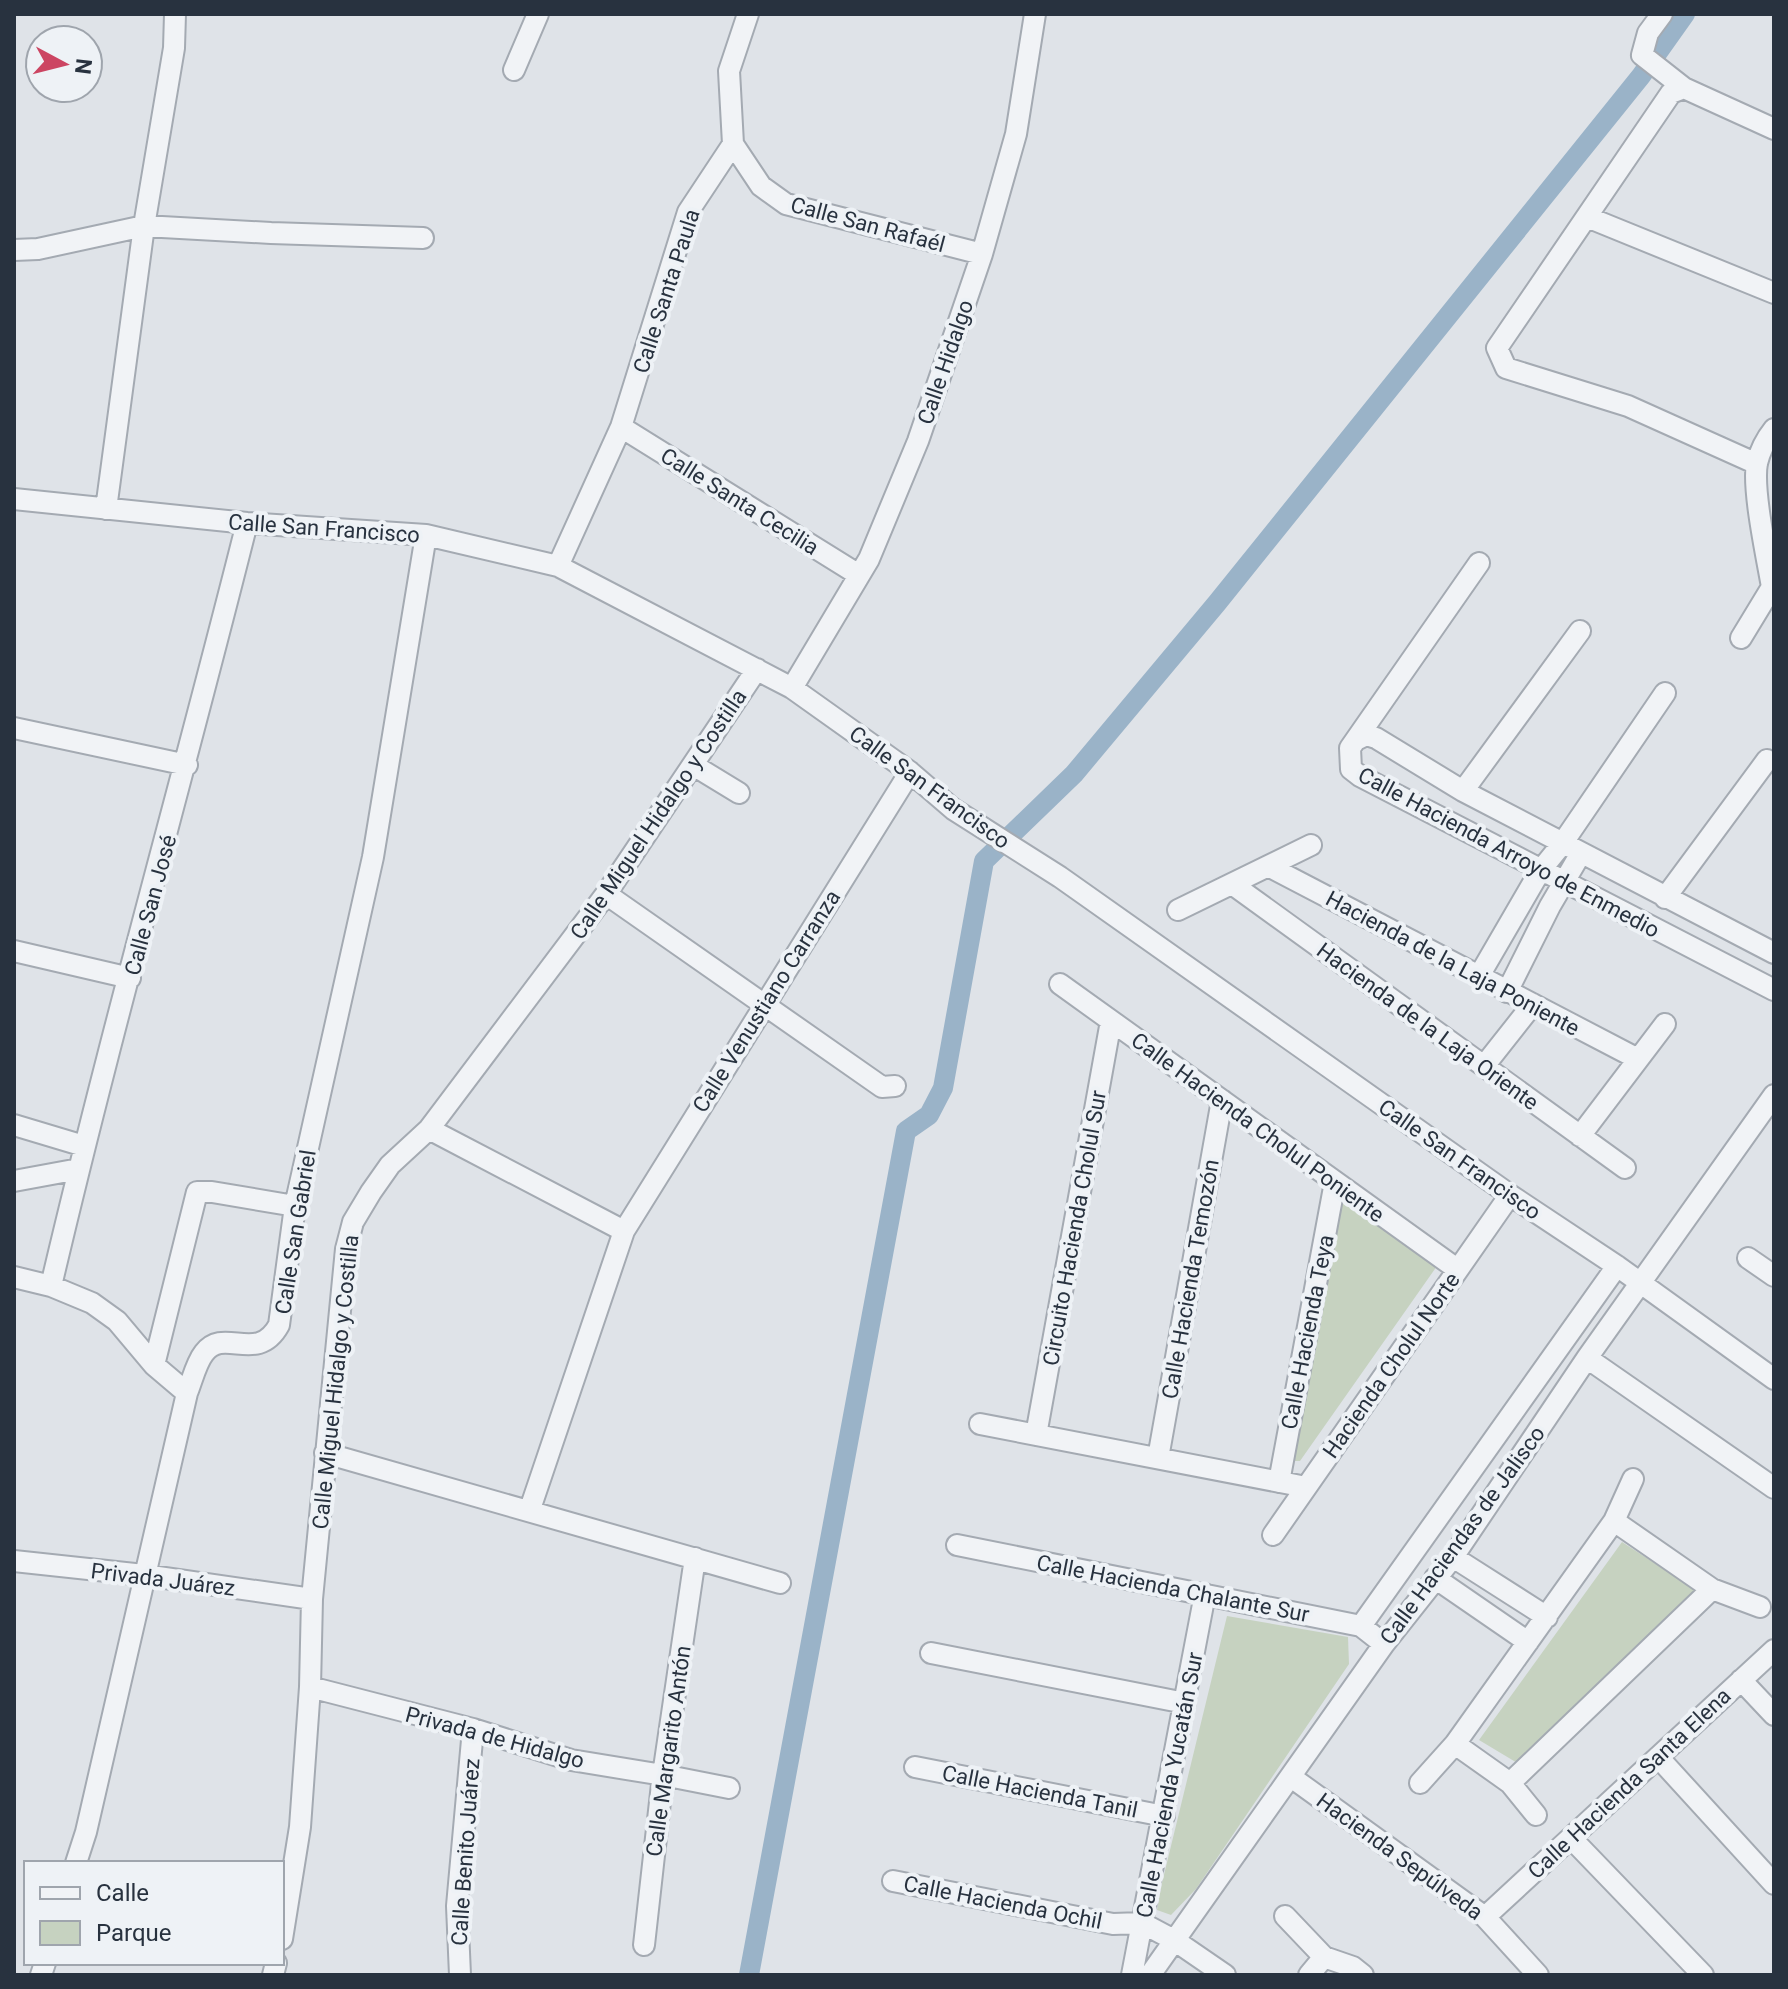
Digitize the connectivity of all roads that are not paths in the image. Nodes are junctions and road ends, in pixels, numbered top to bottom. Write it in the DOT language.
graph roads {
  1 [pos="175,14"];
  2 [pos="538,14"];
  3 [pos="748,14"];
  4 [pos="1662,14"];
  5 [pos="1028,15"];
  6 [pos="514,70"];
  7 [pos="1675,82"];
  8 [pos="1774,129"];
  9 [pos="733,144"];
  10 [pos="1587,217"];
  11 [pos="144,226"];
  12 [pos="423,238"];
  13 [pos="14,250"];
  14 [pos="982,254"];
  15 [pos="1774,293"];
  16 [pos="621,427"];
  17 [pos="1774,429"];
  18 [pos="1757,464"];
  19 [pos="14,499"];
  20 [pos="106,509"];
  21 [pos="247,523"];
  22 [pos="426,535"];
  23 [pos="1479,563"];
  24 [pos="558,566"];
  25 [pos="859,575"];
  26 [pos="1580,631"];
  27 [pos="1741,638"];
  28 [pos="757,669"];
  29 [pos="792,688"];
  30 [pos="1665,693"];
  31 [pos="14,728"];
  32 [pos="1358,739"];
  33 [pos="1767,760"];
  34 [pos="187,765"];
  35 [pos="693,765"];
  36 [pos="910,772"];
  37 [pos="1463,791"];
  38 [pos="739,793"];
  39 [pos="1562,844"];
  40 [pos="1311,845"];
  41 [pos="1581,853"];
  42 [pos="1268,866"];
  43 [pos="1540,871"];
  44 [pos="1563,883"];
  45 [pos="1232,884"];
  46 [pos="606,894"];
  47 [pos="1665,898"];
  48 [pos="1178,910"];
  49 [pos="14,951"];
  50 [pos="1774,952"];
  51 [pos="1479,976"];
  52 [pos="130,978"];
  53 [pos="1060,984"];
  54 [pos="1774,990"];
  55 [pos="1507,992"];
  56 [pos="764,1003"];
  57 [pos="1533,1004"];
  58 [pos="1111,1021"];
  59 [pos="1665,1024"];
  60 [pos="1638,1059"];
  61 [pos="1484,1066"];
  62 [pos="895,1086"];
  63 [pos="1774,1095"];
  64 [pos="1222,1100"];
  65 [pos="14,1125"];
  66 [pos="429,1129"];
  67 [pos="1580,1136"];
  68 [pos="84,1146"];
  69 [pos="1625,1168"];
  70 [pos="79,1169"];
  71 [pos="14,1181"];
  72 [pos="1335,1182"];
  73 [pos="1510,1195"];
  74 [pos="295,1206"];
  75 [pos="624,1231"];
  76 [pos="1748,1258"];
  77 [pos="1617,1266"];
  78 [pos="1457,1269"];
  79 [pos="1774,1276"];
  80 [pos="14,1277"];
  81 [pos="1641,1285"];
  82 [pos="51,1286"];
  83 [pos="1587,1358"];
  84 [pos="154,1365"];
  85 [pos="1774,1379"];
  86 [pos="187,1393"];
  87 [pos="980,1424"];
  88 [pos="1036,1435"];
  89 [pos="325,1453"];
  90 [pos="1158,1458"];
  91 [pos="1633,1479"];
  92 [pos="1279,1482"];
  93 [pos="1306,1487"];
  94 [pos="1774,1488"];
  95 [pos="530,1509"];
  96 [pos="1614,1521"];
  97 [pos="1273,1535"];
  98 [pos="957,1545"];
  99 [pos="1453,1557"];
  100 [pos="695,1558"];
  101 [pos="14,1561"];
  102 [pos="144,1575"];
  103 [pos="1435,1578"];
  104 [pos="780,1583"];
  105 [pos="1712,1589"];
  106 [pos="1205,1594"];
  107 [pos="312,1599"];
  108 [pos="1760,1607"];
  109 [pos="1547,1617"];
  110 [pos="1361,1626"];
  111 [pos="1528,1642"];
  112 [pos="1384,1644"];
  113 [pos="1774,1650"];
  114 [pos="931,1653"];
  115 [pos="1741,1680"];
  116 [pos="310,1687"];
  117 [pos="1185,1703"];
  118 [pos="1774,1715"];
  119 [pos="473,1729"];
  120 [pos="1455,1744"];
  121 [pos="1658,1757"];
  122 [pos="915,1767"];
  123 [pos="663,1775"];
  124 [pos="1291,1777"];
  125 [pos="1420,1783"];
  126 [pos="1510,1783"];
  127 [pos="729,1788"];
  128 [pos="1536,1815"];
  129 [pos="1164,1816"];
  130 [pos="1571,1838"];
  131 [pos="77,1861"];
  132 [pos="893,1881"];
  133 [pos="1774,1884"];
  134 [pos="1285,1916"];
  135 [pos="1485,1917"];
  136 [pos="1142,1923"];
  137 [pos="1113,1924"];
  138 [pos="284,1927"];
  139 [pos="1174,1940"];
  140 [pos="644,1945"];
  141 [pos="1136,1947"];
  142 [pos="1324,1957"];
  143 [pos="1159,1972"];
  144 [pos="460,1975"];
  145 [pos="1132,1975"];
  146 [pos="1225,1975"];
  147 [pos="1309,1975"];
  148 [pos="1363,1975"];
  149 [pos="1538,1975"];
  150 [pos="1703,1975"];
  1 -- 11 [label="street"];
  2 -- 6 [label="street"];
  3 -- 9 [label="street"];
  4 -- 7 [label="street"];
  5 -- 14 [label="street, Calle Hidalgo"];
  7 -- 8 [label="street"];
  7 -- 10 [label="street"];
  9 -- 14 [label="street, Calle San Rafaél"];
  9 -- 16 [label="street, Calle Santa Paula"];
  10 -- 15 [label="street"];
  10 -- 18 [label="street"];
  11 -- 12 [label="street"];
  11 -- 13 [label="street"];
  11 -- 20 [label="street"];
  14 -- 25 [label="street, Calle Hidalgo"];
  16 -- 24 [label="street, Calle Santa Paula"];
  16 -- 25 [label="street, Calle Santa Cecilia"];
  17 -- 18 [label="street"];
  18 -- 27 [label="street"];
  19 -- 20 [label="street, Calle San Francisco"];
  20 -- 21 [label="street, Calle San Francisco"];
  21 -- 22 [label="street, Calle San Francisco"];
  21 -- 34 [label="street, Calle San José"];
  22 -- 24 [label="street, Calle San Francisco"];
  22 -- 74 [label="street, Calle San Gabriel"];
  23 -- 32 [label="street"];
  24 -- 28 [label="street, Calle San Francisco"];
  25 -- 29 [label="street, Calle Hidalgo"];
  26 -- 37 [label="street"];
  28 -- 29 [label="street, Calle San Francisco"];
  28 -- 35 [label="street, Calle Miguel Hidalgo y Costilla"];
  29 -- 36 [label="street, Calle San Francisco"];
  30 -- 39 [label="street"];
  31 -- 34 [label="street"];
  32 -- 37 [label="street, Calle Hacienda Arroyo de Enmedio"];
  32 -- 43 [label="street, Calle Hacienda Arroyo de Enmedio"];
  33 -- 47 [label="street"];
  34 -- 52 [label="street, Calle San José"];
  35 -- 38 [label="street"];
  35 -- 46 [label="street, Calle Miguel Hidalgo y Costilla"];
  36 -- 56 [label="street, Calle Venustiano Carranza"];
  36 -- 73 [label="street, Calle San Francisco"];
  37 -- 39 [label="street, Calle Hacienda Arroyo de Enmedio"];
  39 -- 41 [label="street, Calle Hacienda Arroyo de Enmedio"];
  39 -- 43 [label="street"];
  40 -- 42 [label="street"];
  41 -- 44 [label="street"];
  41 -- 47 [label="street, Calle Hacienda Arroyo de Enmedio"];
  42 -- 45 [label="street"];
  42 -- 51 [label="street, Hacienda de la Laja Poniente"];
  43 -- 44 [label="street, Calle Hacienda Arroyo de Enmedio"];
  43 -- 51 [label="street"];
  44 -- 54 [label="street, Calle Hacienda Arroyo de Enmedio"];
  44 -- 55 [label="street"];
  45 -- 48 [label="street"];
  45 -- 61 [label="street, Hacienda de la Laja Oriente"];
  46 -- 56 [label="street"];
  46 -- 66 [label="street, Calle Miguel Hidalgo y Costilla"];
  47 -- 50 [label="street, Calle Hacienda Arroyo de Enmedio"];
  49 -- 52 [label="street"];
  51 -- 55 [label="street, Hacienda de la Laja Poniente"];
  52 -- 68 [label="street, Calle San José"];
  53 -- 58 [label="street, Calle Hacienda Cholul Poniente"];
  55 -- 57 [label="street, Hacienda de la Laja Poniente"];
  56 -- 62 [label="street"];
  56 -- 75 [label="street, Calle Venustiano Carranza"];
  57 -- 60 [label="street, Hacienda de la Laja Poniente"];
  57 -- 61 [label="street"];
  58 -- 64 [label="street, Calle Hacienda Cholul Poniente"];
  58 -- 88 [label="street, Circuito Hacienda Cholul Sur"];
  59 -- 60 [label="street"];
  60 -- 67 [label="street"];
  61 -- 67 [label="street, Hacienda de la Laja Oriente"];
  63 -- 81 [label="street, Calle Haciendas de Jalisco"];
  64 -- 72 [label="street, Calle Hacienda Cholul Poniente"];
  64 -- 90 [label="street, Calle Hacienda Temozón"];
  65 -- 68 [label="street"];
  66 -- 75 [label="street"];
  66 -- 89 [label="street, Calle Miguel Hidalgo y Costilla"];
  67 -- 69 [label="street, Hacienda de la Laja Oriente"];
  68 -- 70 [label="street, Calle San José"];
  70 -- 71 [label="street"];
  70 -- 82 [label="street, Calle San José"];
  72 -- 78 [label="street, Calle Hacienda Cholul Poniente"];
  72 -- 92 [label="street, Calle Hacienda Teya"];
  73 -- 77 [label="street, Calle San Francisco"];
  73 -- 78 [label="street, Hacienda Cholul Norte"];
  74 -- 84 [label="street"];
  74 -- 86 [label="street, Calle San Gabriel"];
  75 -- 95 [label="street, Calle Venustiano Carranza"];
  76 -- 79 [label="street"];
  77 -- 81 [label="street, Calle San Francisco"];
  77 -- 110 [label="street, Calle Haciendas de Jalisco"];
  78 -- 93 [label="street, Hacienda Cholul Norte"];
  80 -- 82 [label="street"];
  81 -- 83 [label="street, Calle Haciendas de Jalisco"];
  81 -- 85 [label="street, Calle San Francisco"];
  82 -- 84 [label="street"];
  83 -- 94 [label="street"];
  83 -- 99 [label="street, Calle Haciendas de Jalisco"];
  84 -- 86 [label="street"];
  86 -- 102 [label="street, Calle San Gabriel"];
  87 -- 88 [label="street"];
  88 -- 90 [label="street"];
  89 -- 95 [label="street"];
  89 -- 107 [label="street, Calle Miguel Hidalgo y Costilla"];
  90 -- 92 [label="street"];
  91 -- 96 [label="street"];
  92 -- 93 [label="street"];
  93 -- 97 [label="street, Hacienda Cholul Norte"];
  95 -- 100 [label="street"];
  96 -- 105 [label="street"];
  96 -- 109 [label="street"];
  98 -- 106 [label="street, Calle Hacienda Chalante Sur"];
  99 -- 103 [label="street, Calle Haciendas de Jalisco"];
  99 -- 109 [label="street"];
  100 -- 104 [label="street"];
  100 -- 123 [label="street, Calle Margarito Antón"];
  101 -- 102 [label="street, Privada Juárez"];
  102 -- 107 [label="street, Privada Juárez"];
  102 -- 131 [label="street, Calle San Gabriel"];
  103 -- 111 [label="street"];
  103 -- 112 [label="street, Calle Haciendas de Jalisco"];
  105 -- 108 [label="street"];
  105 -- 126 [label="street"];
  106 -- 110 [label="street, Calle Hacienda Chalante Sur"];
  106 -- 117 [label="street, Calle Hacienda Yucatán Sur"];
  107 -- 116 [label="street, Calle Miguel Hidalgo y Costilla"];
  109 -- 111 [label="street"];
  110 -- 112 [label="street, Calle Hacienda Chalante Sur"];
  111 -- 120 [label="street"];
  112 -- 124 [label="street, Calle Haciendas de Jalisco"];
  113 -- 115 [label="street, Calle Hacienda Santa Elena"];
  114 -- 117 [label="street"];
  115 -- 118 [label="street"];
  115 -- 121 [label="street, Calle Hacienda Santa Elena"];
  116 -- 119 [label="street, Privada de Hidalgo"];
  116 -- 138 [label="street, Calle Miguel Hidalgo y Costilla"];
  117 -- 129 [label="street, Calle Hacienda Yucatán Sur"];
  119 -- 123 [label="street, Privada de Hidalgo"];
  119 -- 144 [label="street, Calle Benito Juárez"];
  120 -- 125 [label="street"];
  120 -- 126 [label="street"];
  121 -- 130 [label="street, Calle Hacienda Santa Elena"];
  121 -- 133 [label="street"];
  122 -- 129 [label="street, Calle Hacienda Tanil"];
  123 -- 127 [label="street, Privada de Hidalgo"];
  123 -- 140 [label="street, Calle Margarito Antón"];
  124 -- 135 [label="street, Hacienda Sepúlveda"];
  124 -- 139 [label="street, Calle Haciendas de Jalisco"];
  126 -- 128 [label="street"];
  129 -- 136 [label="street, Calle Hacienda Yucatán Sur"];
  130 -- 135 [label="street, Calle Hacienda Santa Elena"];
  130 -- 150 [label="street"];
  132 -- 137 [label="street, Calle Hacienda Ochil"];
  134 -- 142 [label="street"];
  135 -- 149 [label="street, Hacienda Sepúlveda"];
  136 -- 137 [label="street, Calle Hacienda Ochil"];
  136 -- 139 [label="street"];
  136 -- 141 [label="street, Calle Hacienda Yucatán Sur"];
  137 -- 141 [label="street, Calle Hacienda Ochil"];
  139 -- 143 [label="street, Calle Haciendas de Jalisco"];
  139 -- 146 [label="street"];
  141 -- 143 [label="street, Calle Hacienda Ochil"];
  141 -- 145 [label="street, Calle Hacienda Yucatán Sur"];
  142 -- 147 [label="street"];
  142 -- 148 [label="street"];
}
